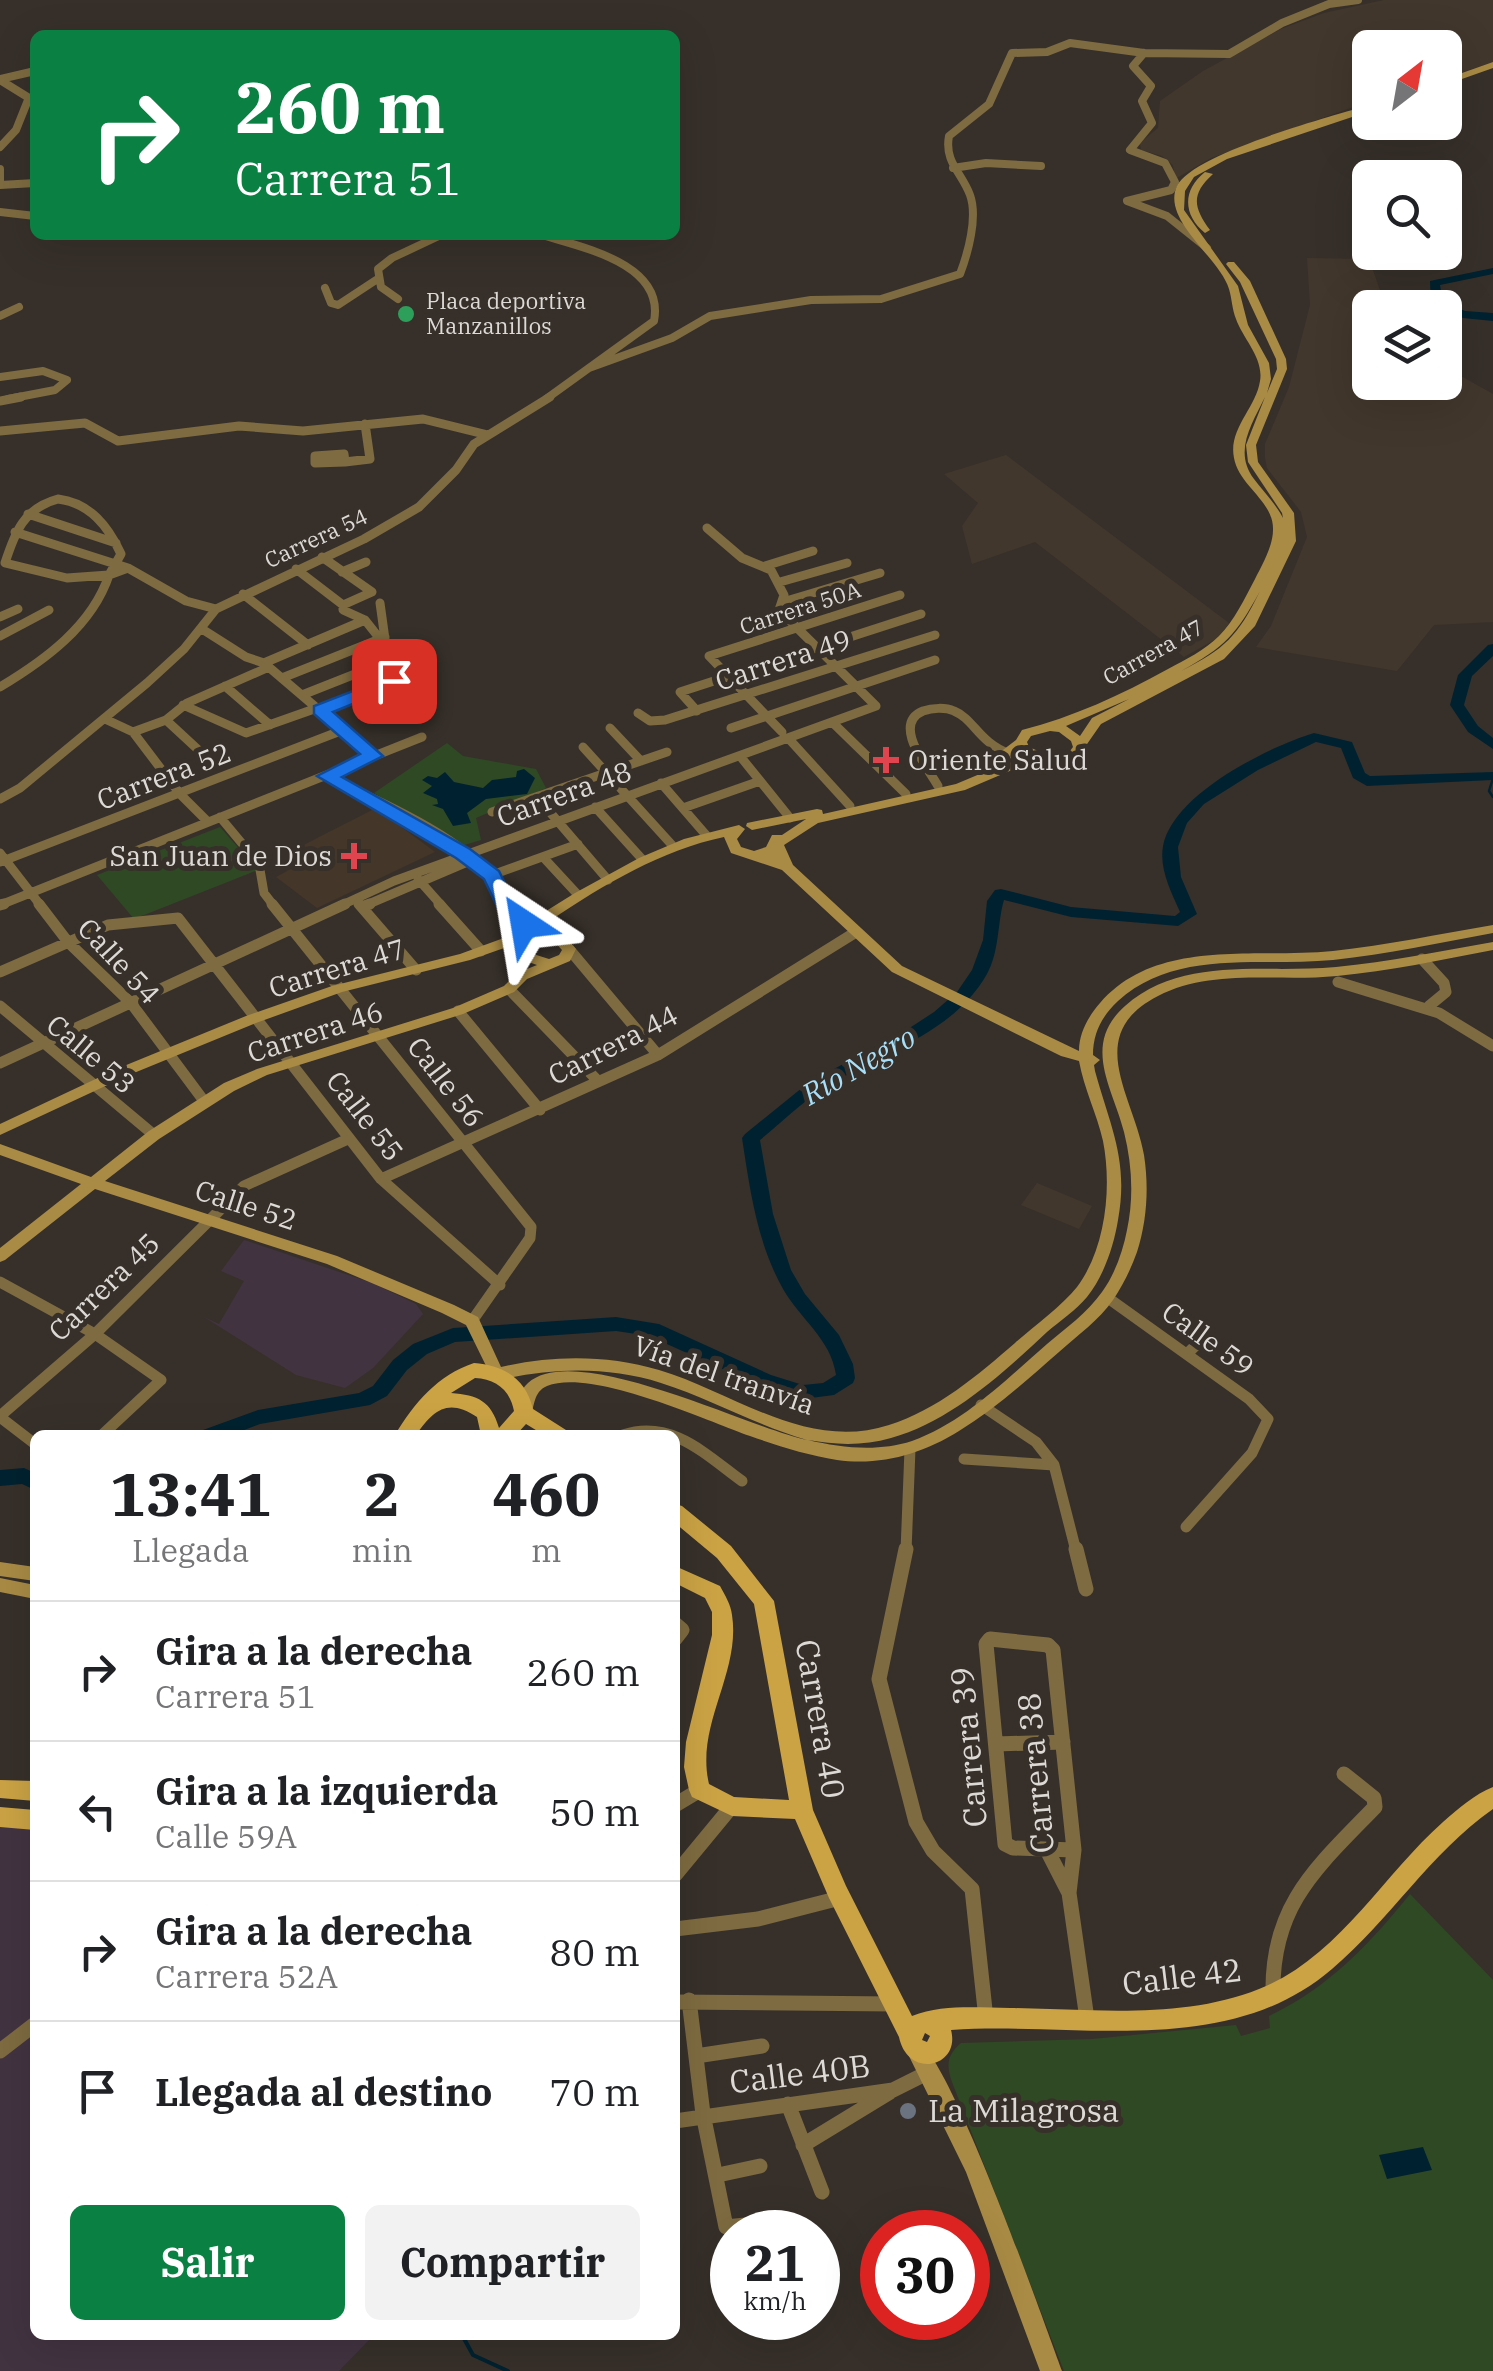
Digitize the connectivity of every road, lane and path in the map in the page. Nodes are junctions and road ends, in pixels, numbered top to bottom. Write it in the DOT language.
graph roads {
  1 [pos="1358,0"];
  2 [pos="1144,52"];
  3 [pos="1493,68"];
  4 [pos="30,72"];
  5 [pos="1462,79"];
  6 [pos="0,80"];
  7 [pos="30,100"];
  8 [pos="30,105"];
  9 [pos="1352,117"];
  10 [pos="1352,118"];
  11 [pos="0,147"];
  12 [pos="1040,166"];
  13 [pos="953,168"];
  14 [pos="0,169"];
  15 [pos="30,183"];
  16 [pos="0,185"];
  17 [pos="0,212"];
  18 [pos="30,215"];
  19 [pos="430,240"];
  20 [pos="556,240"];
  21 [pos="1207,248"];
  22 [pos="376,280"];
  23 [pos="325,288"];
  24 [pos="398,298"];
  25 [pos="18,307"];
  26 [pos="0,316"];
  27 [pos="1248,337"];
  28 [pos="1270,337"];
  29 [pos="589,368"];
  30 [pos="0,377"];
  31 [pos="0,401"];
  32 [pos="365,424"];
  33 [pos="0,431"];
  34 [pos="488,435"];
  35 [pos="346,462"];
  36 [pos="28,514"];
  37 [pos="707,528"];
  38 [pos="16,532"];
  39 [pos="116,543"];
  40 [pos="813,551"];
  41 [pos="322,557"];
  42 [pos="366,562"];
  43 [pos="847,562"];
  44 [pos="112,563"];
  45 [pos="765,566"];
  46 [pos="128,568"];
  47 [pos="296,569"];
  48 [pos="342,572"];
  49 [pos="880,573"];
  50 [pos="105,579"];
  51 [pos="780,582"];
  52 [pos="243,594"];
  53 [pos="900,595"];
  54 [pos="783,602"];
  55 [pos="380,603"];
  56 [pos="344,604"];
  57 [pos="18,608"];
  58 [pos="216,609"];
  59 [pos="49,610"];
  60 [pos="921,614"];
  61 [pos="0,617"];
  62 [pos="366,620"];
  63 [pos="797,627"];
  64 [pos="202,629"];
  65 [pos="935,634"];
  66 [pos="0,636"];
  67 [pos="382,638"];
  68 [pos="312,643"];
  69 [pos="817,646"];
  70 [pos="337,657"];
  71 [pos="935,660"];
  72 [pos="266,664"];
  73 [pos="837,666"];
  74 [pos="726,675"];
  75 [pos="282,678"];
  76 [pos="394,681"];
  77 [pos="225,686"];
  78 [pos="858,686"];
  79 [pos="0,687"];
  80 [pos="302,694"];
  81 [pos="746,695"];
  82 [pos="182,706"];
  83 [pos="319,709"];
  84 [pos="697,711"];
  85 [pos="641,716"];
  86 [pos="766,716"];
  87 [pos="105,719"];
  88 [pos="166,720"];
  89 [pos="832,722"];
  90 [pos="270,725"];
  91 [pos="1050,726"];
  92 [pos="610,728"];
  93 [pos="731,728"];
  94 [pos="343,730"];
  95 [pos="133,732"];
  96 [pos="786,736"];
  97 [pos="422,737"];
  98 [pos="1021,742"];
  99 [pos="1079,746"];
  100 [pos="583,747"];
  101 [pos="667,752"];
  102 [pos="1010,754"];
  103 [pos="374,756"];
  104 [pos="740,756"];
  105 [pos="206,757"];
  106 [pos="1058,760"];
  107 [pos="642,761"];
  108 [pos="606,772"];
  109 [pos="327,776"];
  110 [pos="760,781"];
  111 [pos="661,783"];
  112 [pos="938,786"];
  113 [pos="180,794"];
  114 [pos="627,794"];
  115 [pos="906,794"];
  116 [pos="537,797"];
  117 [pos="0,799"];
  118 [pos="850,806"];
  119 [pos="595,807"];
  120 [pos="683,808"];
  121 [pos="492,812"];
  122 [pos="220,818"];
  123 [pos="790,818"];
  124 [pos="208,822"];
  125 [pos="559,822"];
  126 [pos="752,826"];
  127 [pos="737,830"];
  128 [pos="706,835"];
  129 [pos="578,844"];
  130 [pos="677,844"];
  131 [pos="777,844"];
  132 [pos="733,847"];
  133 [pos="756,855"];
  134 [pos="468,857"];
  135 [pos="543,857"];
  136 [pos="2,858"];
  137 [pos="642,860"];
  138 [pos="787,867"];
  139 [pos="492,875"];
  140 [pos="417,878"];
  141 [pos="608,880"];
  142 [pos="30,892"];
  143 [pos="579,896"];
  144 [pos="359,904"];
  145 [pos="0,905"];
  146 [pos="513,920"];
  147 [pos="538,922"];
  148 [pos="295,928"];
  149 [pos="1493,928"];
  150 [pos="856,932"];
  151 [pos="508,941"];
  152 [pos="68,942"];
  153 [pos="1493,946"];
  154 [pos="481,951"];
  155 [pos="570,955"];
  156 [pos="1330,955"];
  157 [pos="1422,959"];
  158 [pos="215,964"];
  159 [pos="548,964"];
  160 [pos="416,970"];
  161 [pos="0,972"];
  162 [pos="1338,977"];
  163 [pos="342,988"];
  164 [pos="509,989"];
  165 [pos="131,1003"];
  166 [pos="0,1006"];
  167 [pos="1429,1006"];
  168 [pos="458,1011"];
  169 [pos="258,1018"];
  170 [pos="382,1037"];
  171 [pos="44,1043"];
  172 [pos="1493,1046"];
  173 [pos="1108,1048"];
  174 [pos="168,1052"];
  175 [pos="658,1055"];
  176 [pos="1086,1057"];
  177 [pos="0,1063"];
  178 [pos="293,1063"];
  179 [pos="1112,1074"];
  180 [pos="598,1081"];
  181 [pos="93,1084"];
  182 [pos="204,1101"];
  183 [pos="540,1110"];
  184 [pos="0,1130"];
  185 [pos="154,1136"];
  186 [pos="348,1138"];
  187 [pos="463,1142"];
  188 [pos="0,1148"];
  189 [pos="381,1179"];
  190 [pos="92,1183"];
  191 [pos="209,1218"];
  192 [pos="0,1256"];
  193 [pos="0,1282"];
  194 [pos="500,1285"];
  195 [pos="1108,1298"];
  196 [pos="472,1321"];
  197 [pos="95,1334"];
  198 [pos="1207,1334"];
  199 [pos="1187,1354"];
  200 [pos="490,1367"];
  201 [pos="982,1405"];
  202 [pos="423,1410"];
  203 [pos="524,1412"];
  204 [pos="0,1417"];
  205 [pos="107,1430"];
  206 [pos="409,1430"];
  207 [pos="490,1430"];
  208 [pos="508,1430"];
  209 [pos="551,1430"];
  210 [pos="637,1430"];
  211 [pos="664,1430"];
  212 [pos="30,1440"];
  213 [pos="680,1441"];
  214 [pos="910,1449"];
  215 [pos="964,1459"];
  216 [pos="1054,1465"];
  217 [pos="742,1481"];
  218 [pos="680,1516"];
  219 [pos="1186,1527"];
  220 [pos="0,1569"];
  221 [pos="30,1573"];
  222 [pos="680,1576"];
  223 [pos="0,1585"];
  224 [pos="1086,1590"];
  225 [pos="30,1591"];
  226 [pos="987,1641"];
  227 [pos="1063,1742"];
  228 [pos="996,1744"];
  229 [pos="1344,1774"];
  230 [pos="0,1789"];
  231 [pos="700,1790"];
  232 [pos="30,1791"];
  233 [pos="1493,1797"];
  234 [pos="680,1802"];
  235 [pos="732,1806"];
  236 [pos="802,1810"];
  237 [pos="0,1818"];
  238 [pos="30,1820"];
  239 [pos="1048,1850"];
  240 [pos="1074,1850"];
  241 [pos="680,1869"];
  242 [pos="1069,1893"];
  243 [pos="840,1898"];
  244 [pos="680,1928"];
  245 [pos="1273,1994"];
  246 [pos="682,2001"];
  247 [pos="1087,2018"];
  248 [pos="983,2019"];
  249 [pos="30,2028"];
  250 [pos="921,2039"];
  251 [pos="762,2046"];
  252 [pos="0,2051"];
  253 [pos="696,2056"];
  254 [pos="893,2090"];
  255 [pos="788,2104"];
  256 [pos="703,2114"];
  257 [pos="680,2119"];
  258 [pos="803,2145"];
  259 [pos="760,2166"];
  260 [pos="718,2175"];
  261 [pos="822,2192"];
  262 [pos="723,2210"];
  263 [pos="1051,2371"];
  1 -- 2 [label="street"];
  2 -- 13 [label="street"];
  2 -- 21 [label="street"];
  3 -- 5 [label="street"];
  4 -- 6 [label="street"];
  6 -- 7 [label="street"];
  8 -- 11 [label="street"];
  9 -- 21 [label="street, Carrera 47"];
  10 -- 28 [label="street, Carrera 47"];
  12 -- 13 [label="street"];
  13 -- 29 [label="street"];
  14 -- 16 [label="street"];
  15 -- 16 [label="street"];
  17 -- 18 [label="street"];
  19 -- 22 [label="street"];
  20 -- 29 [label="street, Carrera 54"];
  21 -- 27 [label="street, Carrera 47"];
  22 -- 23 [label="street"];
  22 -- 24 [label="street"];
  25 -- 26 [label="street"];
  27 -- 28 [label="street"];
  27 -- 91 [label="street, Carrera 47"];
  28 -- 99 [label="street, Carrera 47"];
  29 -- 34 [label="street, Carrera 54"];
  30 -- 31 [label="street"];
  32 -- 33 [label="street"];
  32 -- 34 [label="street"];
  32 -- 35 [label="street"];
  34 -- 41 [label="street, Carrera 54"];
  36 -- 38 [label="street"];
  36 -- 39 [label="street"];
  36 -- 39 [label="street"];
  37 -- 45 [label="street"];
  38 -- 44 [label="street"];
  38 -- 50 [label="street"];
  39 -- 44 [label="street"];
  40 -- 45 [label="street"];
  41 -- 47 [label="street, Carrera 54"];
  41 -- 48 [label="street"];
  42 -- 48 [label="street"];
  43 -- 51 [label="street"];
  44 -- 46 [label="street"];
  44 -- 50 [label="street"];
  45 -- 51 [label="street"];
  46 -- 50 [label="street"];
  46 -- 58 [label="street"];
  47 -- 52 [label="street, Carrera 54"];
  47 -- 56 [label="street"];
  48 -- 56 [label="street"];
  49 -- 54 [label="street"];
  50 -- 79 [label="street"];
  51 -- 54 [label="street"];
  52 -- 58 [label="street, Carrera 54"];
  52 -- 68 [label="street"];
  53 -- 63 [label="street, Carrera 50A"];
  54 -- 63 [label="street"];
  55 -- 67 [label="street"];
  56 -- 62 [label="street"];
  57 -- 61 [label="street"];
  58 -- 64 [label="street, Carrera 54"];
  59 -- 66 [label="street"];
  60 -- 69 [label="street"];
  62 -- 67 [label="street"];
  62 -- 68 [label="street"];
  63 -- 69 [label="street"];
  63 -- 74 [label="street, Carrera 50A"];
  64 -- 72 [label="street"];
  64 -- 87 [label="street, Carrera 54"];
  65 -- 73 [label="street, Carrera 49"];
  67 -- 70 [label="street"];
  67 -- 80 [label="street"];
  68 -- 70 [label="street"];
  68 -- 72 [label="street"];
  69 -- 73 [label="street"];
  69 -- 74 [label="street"];
  70 -- 75 [label="street"];
  71 -- 78 [label="street"];
  72 -- 75 [label="street"];
  72 -- 77 [label="street"];
  73 -- 78 [label="street"];
  73 -- 81 [label="street, Carrera 49"];
  74 -- 81 [label="street"];
  74 -- 84 [label="street"];
  75 -- 80 [label="street"];
  76 -- 83 [label="street"];
  77 -- 82 [label="street"];
  77 -- 90 [label="street"];
  78 -- 86 [label="street"];
  78 -- 89 [label="street, Carrera 48"];
  80 -- 83 [label="street"];
  81 -- 84 [label="street, Carrera 49"];
  81 -- 86 [label="street"];
  82 -- 88 [label="street"];
  82 -- 90 [label="street"];
  83 -- 90 [label="street"];
  83 -- 94 [label="street"];
  84 -- 85 [label="street, Carrera 49"];
  86 -- 93 [label="street"];
  86 -- 96 [label="street"];
  87 -- 95 [label="street"];
  87 -- 117 [label="street, Carrera 54"];
  88 -- 95 [label="street"];
  88 -- 105 [label="street"];
  89 -- 96 [label="street, Carrera 48"];
  89 -- 115 [label="street"];
  91 -- 98 [label="street"];
  91 -- 99 [label="street"];
  92 -- 107 [label="street"];
  94 -- 103 [label="street"];
  94 -- 113 [label="street, Carrera 52"];
  95 -- 113 [label="street"];
  96 -- 104 [label="street, Carrera 48"];
  96 -- 118 [label="street"];
  97 -- 103 [label="street"];
  98 -- 102 [label="street"];
  98 -- 106 [label="street"];
  99 -- 106 [label="street"];
  100 -- 108 [label="street"];
  101 -- 107 [label="street"];
  102 -- 112 [label="street"];
  102 -- 112 [label="street"];
  103 -- 109 [label="street"];
  104 -- 110 [label="street"];
  104 -- 111 [label="street, Carrera 48"];
  106 -- 131 [label="street"];
  107 -- 108 [label="street"];
  108 -- 114 [label="street"];
  108 -- 116 [label="street"];
  109 -- 122 [label="street"];
  109 -- 134 [label="street"];
  110 -- 120 [label="street"];
  110 -- 123 [label="street"];
  111 -- 114 [label="street, Carrera 48"];
  111 -- 120 [label="street"];
  112 -- 115 [label="street"];
  113 -- 124 [label="street"];
  113 -- 136 [label="street, Carrera 52"];
  114 -- 119 [label="street, Carrera 48"];
  114 -- 130 [label="street"];
  115 -- 118 [label="street"];
  116 -- 121 [label="street"];
  116 -- 125 [label="street"];
  118 -- 123 [label="street"];
  119 -- 125 [label="street, Carrera 48"];
  119 -- 137 [label="street"];
  120 -- 128 [label="street"];
  122 -- 124 [label="street"];
  122 -- 148 [label="street, Calle 56"];
  123 -- 126 [label="street"];
  124 -- 142 [label="street"];
  125 -- 129 [label="street"];
  125 -- 134 [label="street, Carrera 48"];
  126 -- 127 [label="street, Carrera 47"];
  126 -- 131 [label="street"];
  127 -- 128 [label="street, Carrera 47"];
  127 -- 132 [label="street"];
  128 -- 130 [label="street, Carrera 47"];
  129 -- 135 [label="street"];
  129 -- 141 [label="street"];
  130 -- 132 [label="street"];
  130 -- 137 [label="street, Carrera 47"];
  131 -- 133 [label="street"];
  131 -- 138 [label="street"];
  132 -- 133 [label="street"];
  133 -- 138 [label="street"];
  134 -- 139 [label="street"];
  134 -- 140 [label="street, Carrera 48"];
  135 -- 139 [label="street"];
  135 -- 143 [label="street"];
  136 -- 142 [label="street, Calle 54"];
  137 -- 141 [label="street, Carrera 47"];
  138 -- 150 [label="street"];
  139 -- 146 [label="street"];
  140 -- 144 [label="street, Carrera 48"];
  140 -- 154 [label="street"];
  141 -- 143 [label="street, Carrera 47"];
  142 -- 145 [label="street"];
  142 -- 152 [label="street, Calle 54"];
  143 -- 147 [label="street, Carrera 47"];
  144 -- 148 [label="street"];
  144 -- 160 [label="street"];
  146 -- 147 [label="street"];
  146 -- 151 [label="street"];
  147 -- 151 [label="street, Carrera 47"];
  147 -- 155 [label="street"];
  148 -- 158 [label="street"];
  148 -- 163 [label="street, Calle 56"];
  149 -- 156 [label="street"];
  150 -- 175 [label="street, Carrera 44"];
  150 -- 176 [label="street"];
  151 -- 154 [label="street, Carrera 47"];
  151 -- 159 [label="street"];
  152 -- 158 [label="street, Calle 55"];
  152 -- 161 [label="street"];
  152 -- 165 [label="street, Calle 54"];
  153 -- 157 [label="street"];
  154 -- 160 [label="street, Carrera 47"];
  155 -- 159 [label="street, Carrera 46"];
  155 -- 175 [label="street"];
  156 -- 162 [label="street"];
  156 -- 176 [label="street"];
  157 -- 162 [label="street"];
  157 -- 167 [label="street"];
  158 -- 165 [label="street"];
  158 -- 169 [label="street, Calle 55"];
  159 -- 164 [label="street, Carrera 46"];
  160 -- 163 [label="street, Carrera 47"];
  162 -- 167 [label="street"];
  162 -- 173 [label="street"];
  163 -- 169 [label="street, Carrera 47"];
  163 -- 170 [label="street, Calle 56"];
  164 -- 168 [label="street, Carrera 46"];
  164 -- 180 [label="street"];
  165 -- 171 [label="street"];
  165 -- 174 [label="street, Calle 54"];
  166 -- 171 [label="street, Calle 53"];
  167 -- 172 [label="street"];
  168 -- 170 [label="street, Carrera 46"];
  168 -- 183 [label="street"];
  169 -- 174 [label="street, Carrera 47"];
  169 -- 178 [label="street, Calle 55"];
  170 -- 178 [label="street, Carrera 46"];
  170 -- 187 [label="street, Calle 56"];
  171 -- 177 [label="street"];
  171 -- 181 [label="street, Calle 53"];
  173 -- 176 [label="street"];
  173 -- 179 [label="street, Vía del tranvía"];
  174 -- 181 [label="street, Carrera 47"];
  174 -- 182 [label="street, Calle 54"];
  175 -- 180 [label="street, Carrera 44"];
  176 -- 179 [label="street"];
  176 -- 200 [label="street, Vía del tranvía"];
  178 -- 182 [label="street, Carrera 46"];
  178 -- 186 [label="street, Calle 55"];
  179 -- 195 [label="street, Vía del tranvía"];
  180 -- 183 [label="street, Carrera 44"];
  181 -- 184 [label="street, Carrera 47"];
  181 -- 185 [label="street, Calle 53"];
  182 -- 185 [label="street, Carrera 46"];
  183 -- 187 [label="street, Carrera 44"];
  185 -- 190 [label="street, Carrera 46"];
  186 -- 189 [label="street, Calle 55"];
  186 -- 191 [label="street, Carrera 45"];
  187 -- 189 [label="street, Carrera 44"];
  187 -- 194 [label="street, Calle 56"];
  188 -- 190 [label="street, Calle 52"];
  189 -- 194 [label="street, Calle 55"];
  190 -- 191 [label="street, Calle 52"];
  190 -- 192 [label="street, Carrera 46"];
  191 -- 196 [label="street, Calle 52"];
  191 -- 197 [label="street, Carrera 45"];
  193 -- 197 [label="street"];
  194 -- 196 [label="street"];
  195 -- 199 [label="street, Calle 59"];
  195 -- 201 [label="street, Vía del tranvía"];
  196 -- 200 [label="street"];
  197 -- 204 [label="street, Carrera 45"];
  197 -- 205 [label="street"];
  198 -- 199 [label="street"];
  199 -- 219 [label="street, Calle 59"];
  200 -- 202 [label="main road"];
  200 -- 203 [label="main road"];
  201 -- 214 [label="street, Vía del tranvía"];
  201 -- 216 [label="street"];
  202 -- 206 [label="main road"];
  202 -- 207 [label="main road"];
  203 -- 208 [label="main road"];
  203 -- 209 [label="main road"];
  203 -- 214 [label="street, Vía del tranvía"];
  204 -- 212 [label="street"];
  210 -- 211 [label="street"];
  213 -- 217 [label="street"];
  214 -- 248 [label="street, Carrera 39"];
  215 -- 216 [label="street"];
  216 -- 224 [label="street"];
  218 -- 236 [label="main road, Carrera 40"];
  220 -- 221 [label="street"];
  222 -- 231 [label="main road"];
  223 -- 225 [label="street"];
  226 -- 227 [label="street, Carrera 38"];
  226 -- 228 [label="street, Carrera 39"];
  227 -- 228 [label="street"];
  227 -- 240 [label="street, Carrera 38"];
  228 -- 239 [label="street, Carrera 39"];
  229 -- 245 [label="street"];
  230 -- 232 [label="main road"];
  231 -- 234 [label="street"];
  231 -- 235 [label="main road"];
  233 -- 245 [label="main road, Calle 42"];
  235 -- 236 [label="main road"];
  235 -- 241 [label="street"];
  236 -- 243 [label="main road, Carrera 40"];
  237 -- 238 [label="main road"];
  239 -- 240 [label="street"];
  239 -- 242 [label="street, Carrera 38"];
  240 -- 242 [label="street, Carrera 38"];
  242 -- 247 [label="street, Carrera 38"];
  243 -- 244 [label="street"];
  243 -- 250 [label="main road, Carrera 40"];
  245 -- 247 [label="main road, Calle 42"];
  246 -- 250 [label="street"];
  246 -- 253 [label="street"];
  247 -- 248 [label="main road, Calle 42"];
  248 -- 250 [label="main road"];
  249 -- 252 [label="street"];
  250 -- 254 [label="street, Calle 40B"];
  250 -- 263 [label="street, Carrera 40"];
  251 -- 253 [label="street"];
  253 -- 256 [label="street"];
  254 -- 255 [label="street, Calle 40B"];
  254 -- 258 [label="street"];
  255 -- 256 [label="street, Calle 40B"];
  255 -- 258 [label="street"];
  256 -- 257 [label="street, Calle 40B"];
  256 -- 260 [label="street"];
  258 -- 261 [label="street"];
  259 -- 260 [label="street"];
  260 -- 262 [label="street"];
}
